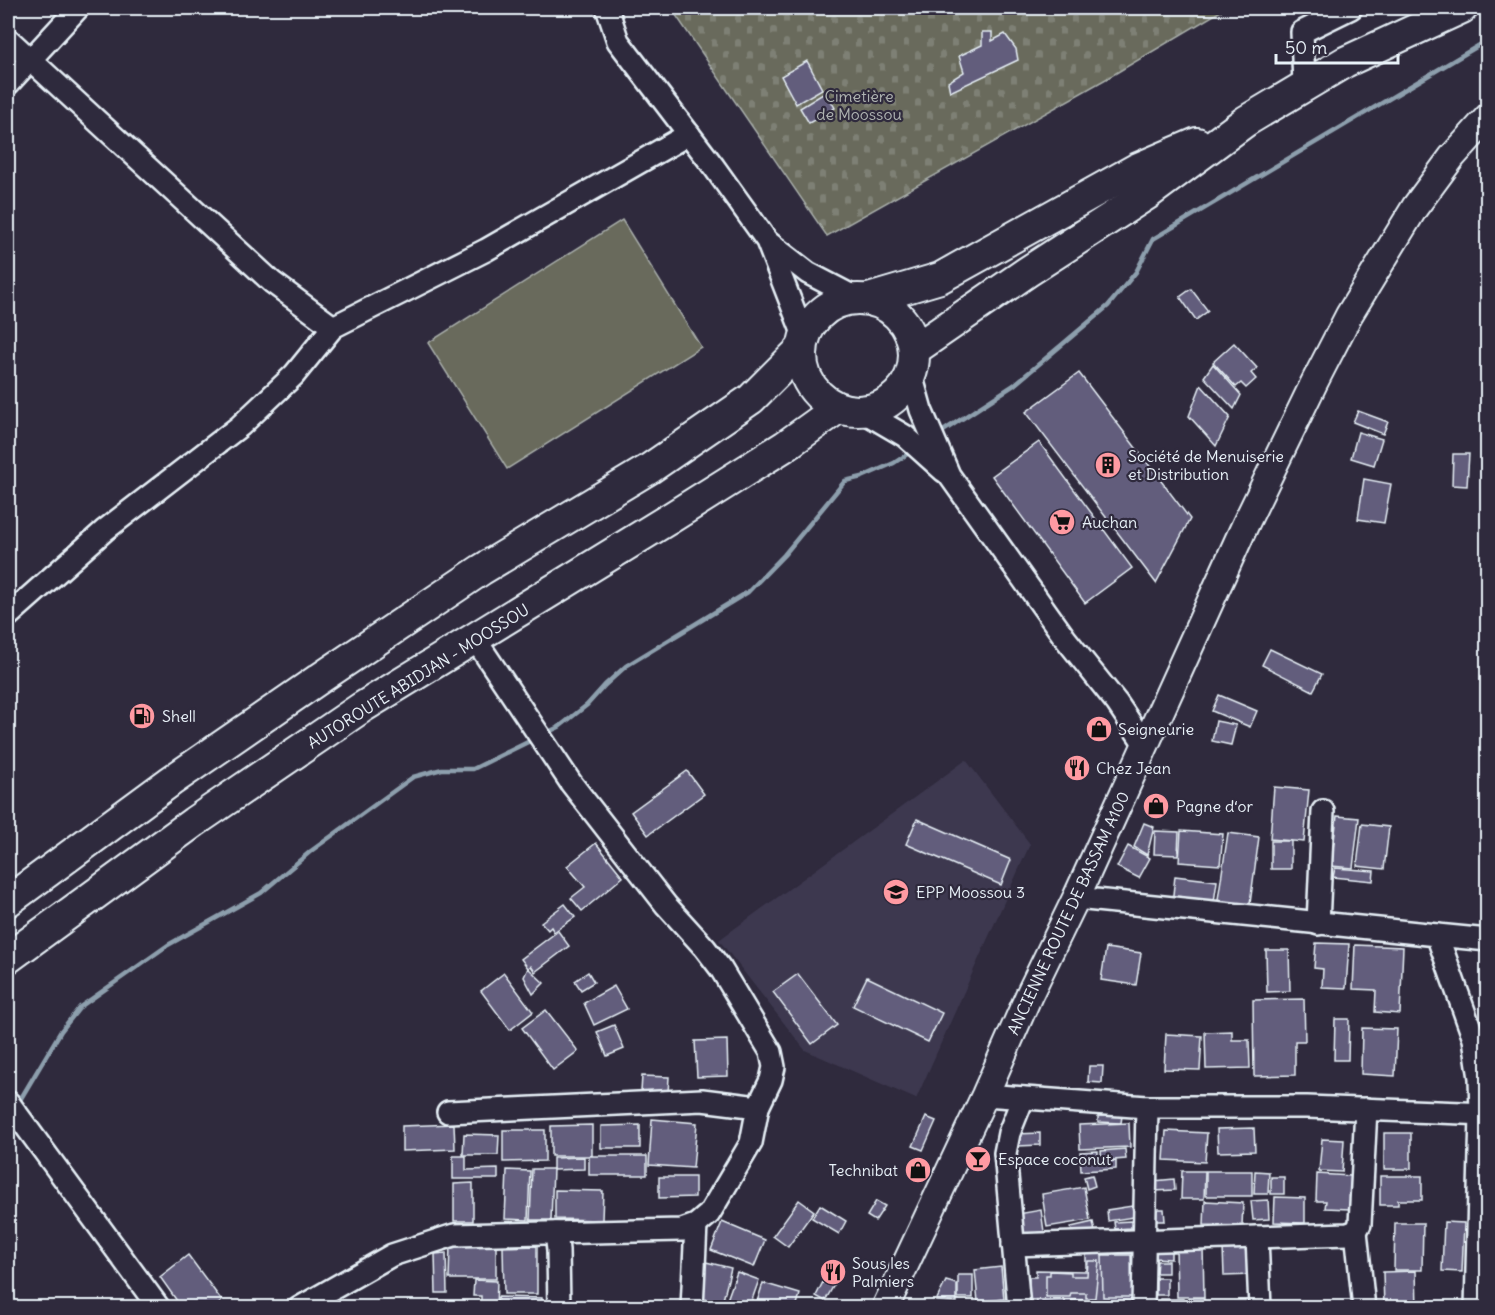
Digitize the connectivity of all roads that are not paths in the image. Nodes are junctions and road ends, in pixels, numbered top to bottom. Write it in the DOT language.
graph roads {
  1 [pos="78,8"];
  2 [pos="607,8"];
  3 [pos="1351,8"];
  4 [pos="1462,8"];
  5 [pos="8,39"];
  6 [pos="30,59"];
  7 [pos="8,84"];
  8 [pos="1304,85"];
  9 [pos="1488,117"];
  10 [pos="1246,121"];
  11 [pos="689,134"];
  12 [pos="767,241"];
  13 [pos="862,299"];
  14 [pos="333,327"];
  15 [pos="803,342"];
  16 [pos="913,362"];
  17 [pos="851,410"];
  18 [pos="949,475"];
  19 [pos="8,616"];
  20 [pos="475,639"];
  21 [pos="1146,746"];
  22 [pos="1323,811"];
  23 [pos="1076,898"];
  24 [pos="8,901"];
  25 [pos="1318,924"];
  26 [pos="1437,935"];
  27 [pos="1488,940"];
  28 [pos="8,958"];
  29 [pos="985,1095"];
  30 [pos="1023,1098"];
  31 [pos="8,1102"];
  32 [pos="758,1107"];
  33 [pos="1147,1107"];
  34 [pos="1366,1109"];
  35 [pos="448,1112"];
  36 [pos="1484,1114"];
  37 [pos="696,1225"];
  38 [pos="1356,1231"];
  39 [pos="556,1233"];
  40 [pos="1257,1237"];
  41 [pos="1144,1239"];
  42 [pos="1012,1245"];
  43 [pos="159,1308"];
  44 [pos="300,1308"];
  45 [pos="559,1308"];
  46 [pos="692,1308"];
  47 [pos="885,1308"];
  48 [pos="1019,1308"];
  49 [pos="1143,1308"];
  50 [pos="1260,1308"];
  51 [pos="1364,1308"];
  52 [pos="1476,1308"];
  1 -- 6 [label="street"];
  2 -- 11 [label="street"];
  3 -- 8 [label="street"];
  4 -- 8 [label="highway"];
  5 -- 6 [label="street"];
  6 -- 7 [label="street"];
  6 -- 14 [label="street"];
  8 -- 10 [label="highway"];
  9 -- 21 [label="main road, ANCIENNE ROUTE DE BASSAM A100"];
  10 -- 13 [label="highway"];
  10 -- 16 [label="highway"];
  11 -- 12 [label="street"];
  11 -- 14 [label="street"];
  12 -- 13 [label="street"];
  12 -- 15 [label="street"];
  13 -- 15 [label="highway"];
  13 -- 16 [label="highway"];
  14 -- 19 [label="street"];
  15 -- 17 [label="highway"];
  15 -- 24 [label="highway"];
  16 -- 17 [label="highway"];
  16 -- 18 [label="street"];
  17 -- 18 [label="street"];
  17 -- 20 [label="highway, AUTOROUTE ABIDJAN - MOOSSOU"];
  18 -- 21 [label="street"];
  20 -- 28 [label="highway, AUTOROUTE ABIDJAN - MOOSSOU"];
  20 -- 32 [label="street"];
  21 -- 23 [label="main road, ANCIENNE ROUTE DE BASSAM A100"];
  22 -- 25 [label="street"];
  23 -- 25 [label="street"];
  23 -- 29 [label="main road, ANCIENNE ROUTE DE BASSAM A100"];
  25 -- 26 [label="street"];
  26 -- 27 [label="street"];
  26 -- 36 [label="street"];
  29 -- 30 [label="street"];
  29 -- 47 [label="main road, ANCIENNE ROUTE DE BASSAM A100"];
  30 -- 33 [label="street"];
  30 -- 42 [label="street"];
  31 -- 43 [label="street"];
  32 -- 35 [label="street"];
  32 -- 37 [label="street"];
  33 -- 34 [label="street"];
  33 -- 41 [label="street"];
  34 -- 36 [label="street"];
  34 -- 38 [label="street"];
  36 -- 52 [label="street"];
  37 -- 39 [label="street"];
  37 -- 46 [label="street"];
  38 -- 40 [label="street"];
  38 -- 51 [label="street"];
  39 -- 44 [label="street"];
  39 -- 45 [label="street"];
  40 -- 41 [label="street"];
  40 -- 50 [label="street"];
  41 -- 42 [label="street"];
  41 -- 49 [label="street"];
  42 -- 48 [label="street"];
}
